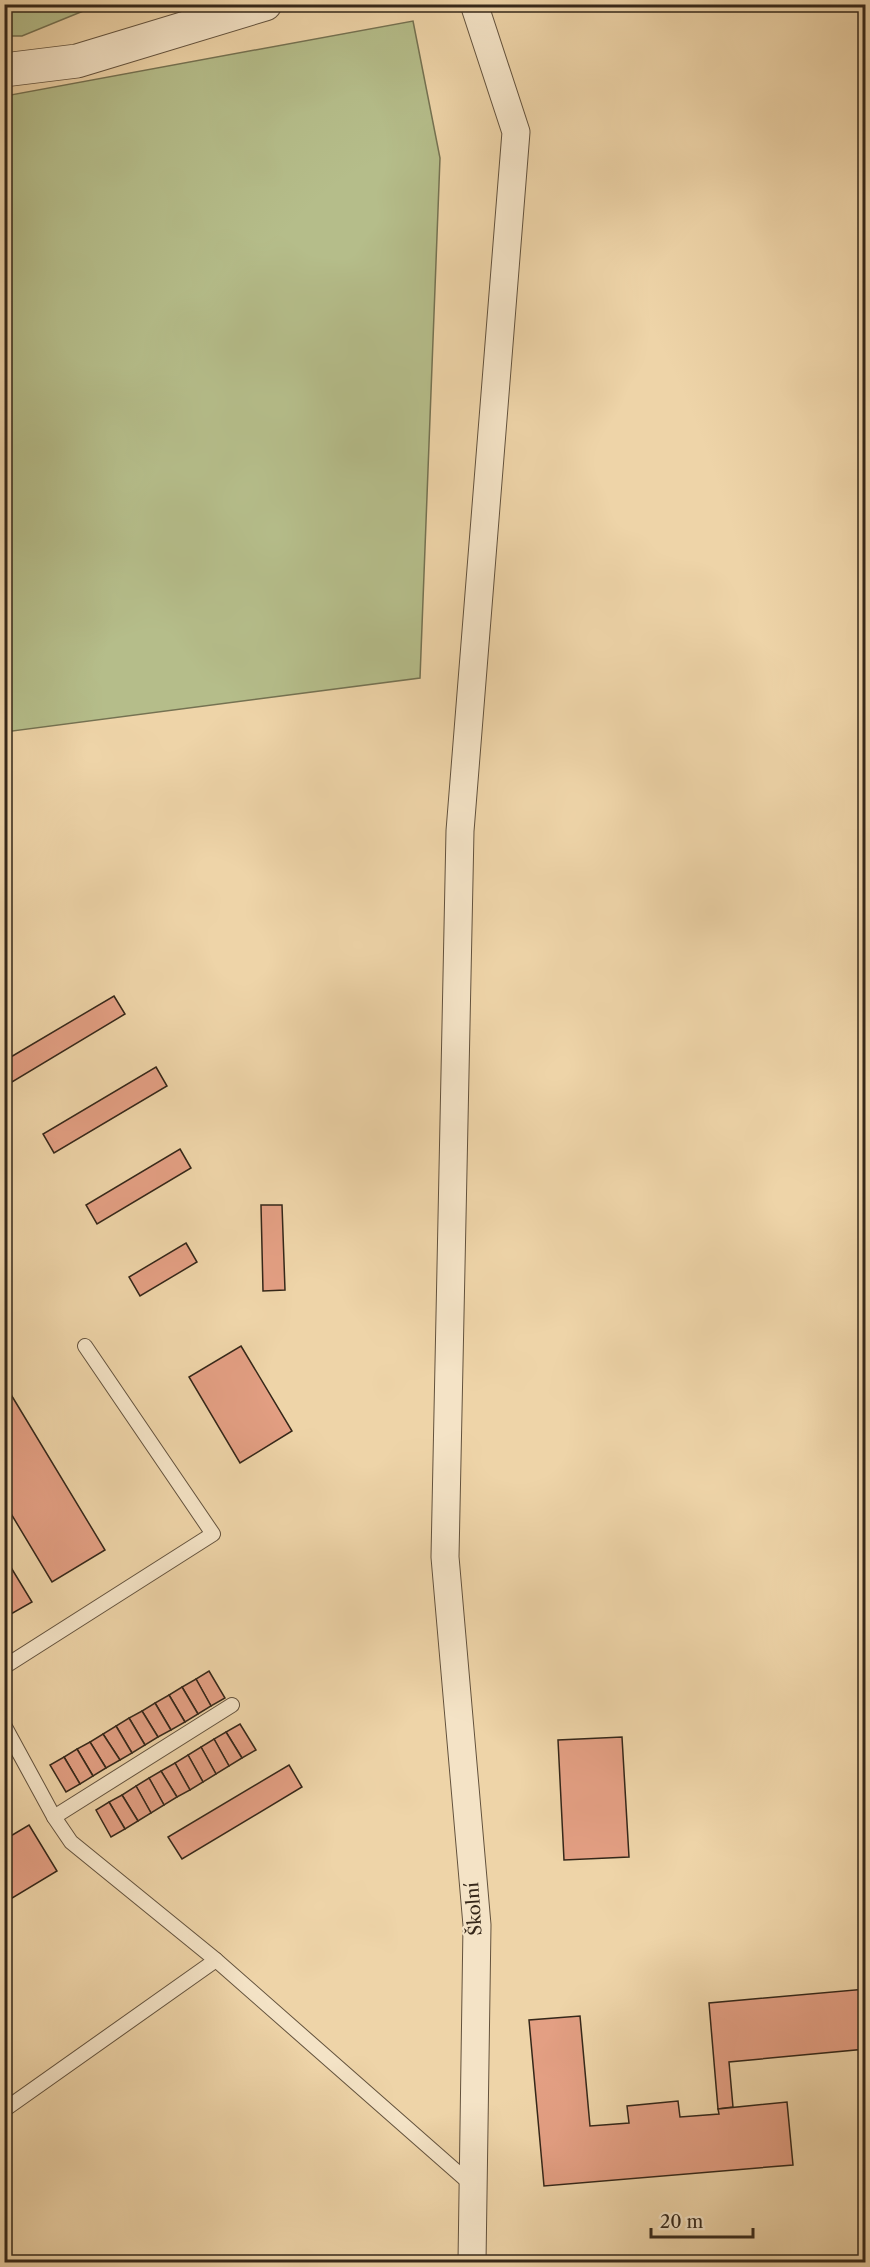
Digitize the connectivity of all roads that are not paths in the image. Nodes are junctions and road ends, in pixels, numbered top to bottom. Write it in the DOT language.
graph roads {
  1 [pos="265,4"];
  2 [pos="474,4"];
  3 [pos="4,70"];
  4 [pos="85,1346"];
  5 [pos="4,1667"];
  6 [pos="232,1706"];
  7 [pos="4,1725"];
  8 [pos="54,1817"];
  9 [pos="216,1960"];
  10 [pos="4,2110"];
  11 [pos="473,2186"];
  12 [pos="472,2262"];
  1 -- 3 [label="street"];
  2 -- 11 [label="street, Školní"];
  4 -- 5 [label="lane"];
  6 -- 8 [label="lane"];
  7 -- 8 [label="lane"];
  8 -- 9 [label="lane"];
  9 -- 10 [label="lane"];
  9 -- 11 [label="lane"];
  11 -- 12 [label="street, Školní"];
}
